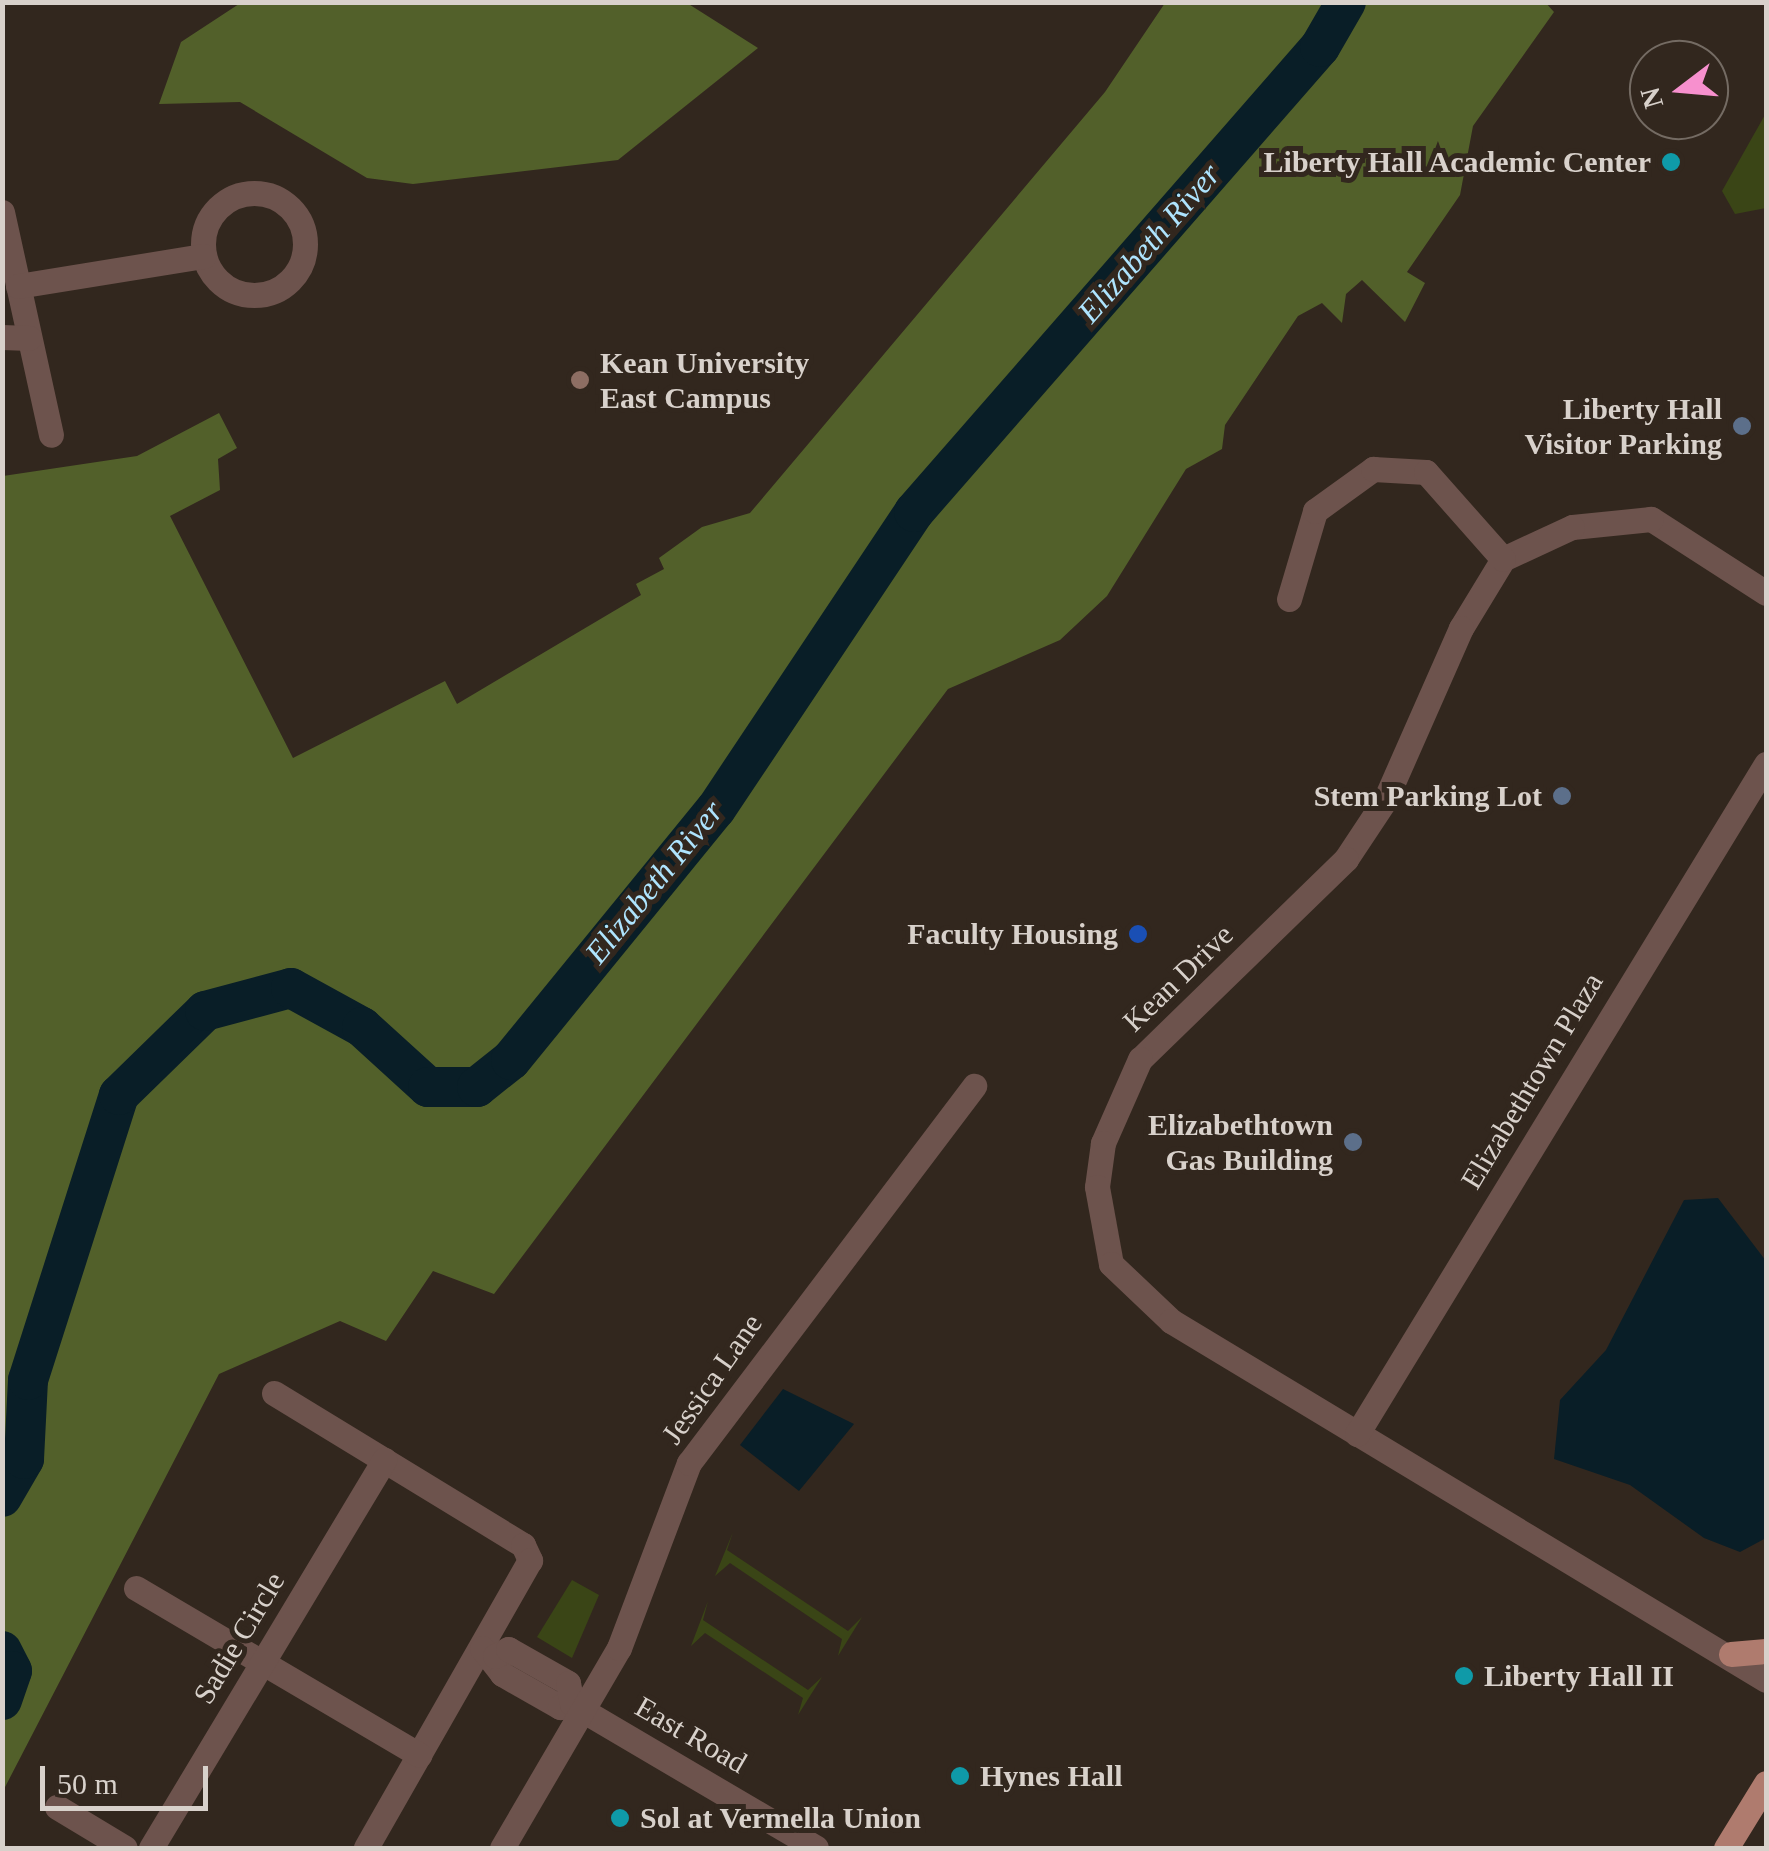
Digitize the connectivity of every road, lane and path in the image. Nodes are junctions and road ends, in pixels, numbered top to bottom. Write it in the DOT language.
graph roads {
  1 [pos="2,212"];
  2 [pos="204,256"];
  3 [pos="18,286"];
  4 [pos="2,337"];
  5 [pos="29,338"];
  6 [pos="51,436"];
  7 [pos="1503,560"];
  8 [pos="1766,594"];
  9 [pos="1289,599"];
  10 [pos="1766,764"];
  11 [pos="974,1086"];
  12 [pos="274,1394"];
  13 [pos="1357,1434"];
  14 [pos="384,1460"];
  15 [pos="136,1588"];
  16 [pos="1766,1651"];
  17 [pos="488,1652"];
  18 [pos="1731,1654"];
  19 [pos="263,1662"];
  20 [pos="1766,1680"];
  21 [pos="578,1707"];
  22 [pos="420,1755"];
  23 [pos="1766,1783"];
  24 [pos="57,1807"];
  25 [pos="125,1848"];
  26 [pos="150,1848"];
  27 [pos="366,1848"];
  28 [pos="502,1848"];
  29 [pos="816,1848"];
  30 [pos="1726,1848"];
  1 -- 3 [label="street"];
  2 -- 2 [label="street"];
  2 -- 3 [label="street"];
  3 -- 5 [label="street"];
  4 -- 5 [label="street"];
  5 -- 6 [label="street"];
  7 -- 8 [label="street"];
  7 -- 9 [label="street"];
  7 -- 13 [label="street, Kean Drive"];
  10 -- 13 [label="street, Elizabethtown Plaza"];
  11 -- 21 [label="street, Jessica Lane"];
  12 -- 14 [label="street"];
  13 -- 18 [label="street, Kean Drive"];
  14 -- 17 [label="street"];
  14 -- 19 [label="street, Sadie Circle"];
  15 -- 19 [label="street"];
  16 -- 18 [label="main road"];
  17 -- 21 [label="street, East Road"];
  17 -- 22 [label="street"];
  18 -- 20 [label="street, Kean Drive"];
  19 -- 22 [label="street"];
  19 -- 26 [label="street, Sadie Circle"];
  21 -- 28 [label="street, Jessica Lane"];
  21 -- 29 [label="street, East Road"];
  22 -- 27 [label="street"];
  23 -- 30 [label="main road"];
  24 -- 25 [label="street"];
}
